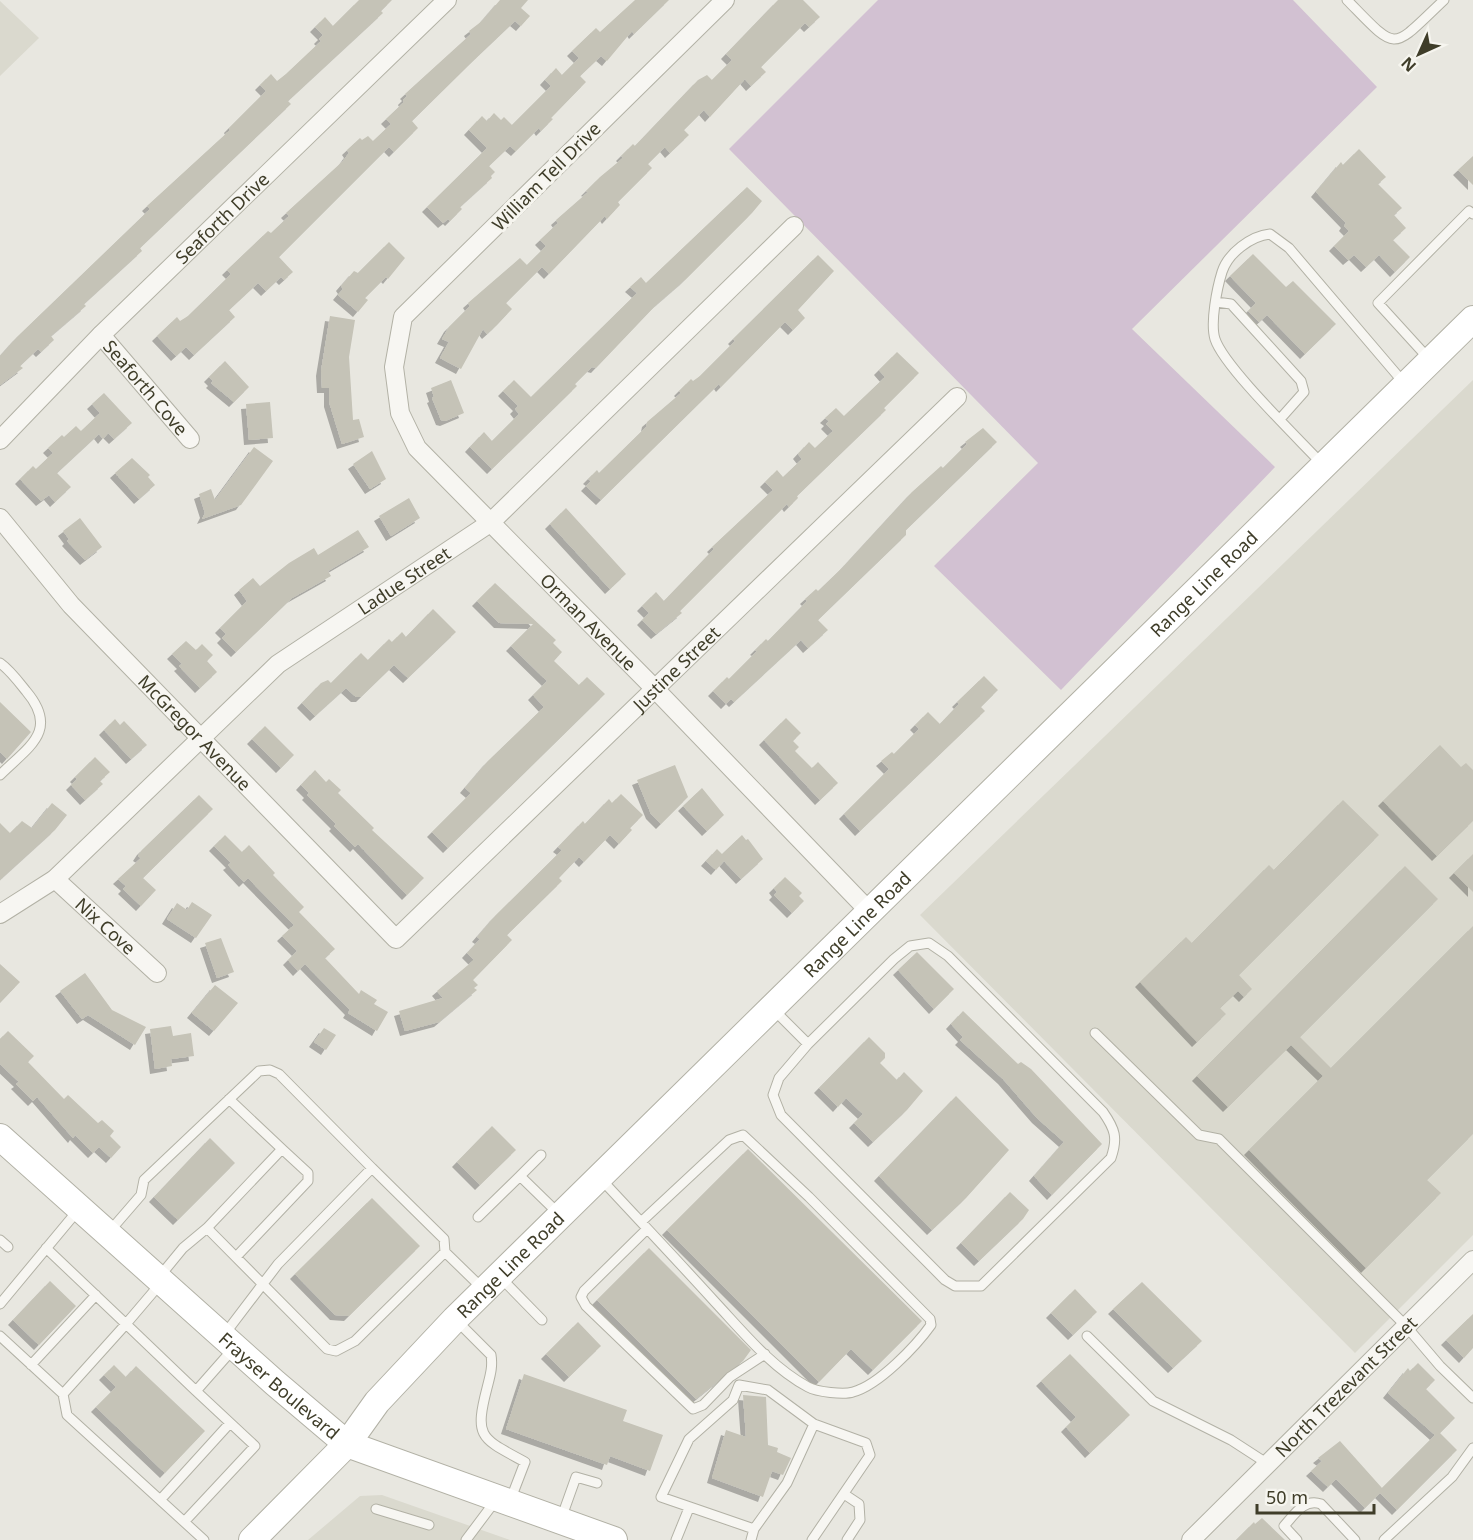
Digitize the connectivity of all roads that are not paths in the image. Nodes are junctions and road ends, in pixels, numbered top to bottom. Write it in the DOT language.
graph roads {
  1 [pos="447,0"];
  2 [pos="725,0"];
  3 [pos="1347,0"];
  4 [pos="1443,0"];
  5 [pos="1473,214"];
  6 [pos="794,226"];
  7 [pos="1216,302"];
  8 [pos="1473,319"];
  9 [pos="101,335"];
  10 [pos="1430,361"];
  11 [pos="394,367"];
  12 [pos="1406,385"];
  13 [pos="957,397"];
  14 [pos="1280,418"];
  15 [pos="190,439"];
  16 [pos="0,440"];
  17 [pos="1323,466"];
  18 [pos="0,518"];
  19 [pos="490,523"];
  20 [pos="0,663"];
  21 [pos="656,690"];
  22 [pos="198,738"];
  23 [pos="0,775"];
  24 [pos="55,879"];
  25 [pos="869,910"];
  26 [pos="0,914"];
  27 [pos="396,939"];
  28 [pos="157,973"];
  29 [pos="771,1007"];
  30 [pos="1095,1034"];
  31 [pos="808,1044"];
  32 [pos="229,1098"];
  33 [pos="0,1137"];
  34 [pos="282,1149"];
  35 [pos="541,1155"];
  36 [pos="372,1168"];
  37 [pos="520,1176"];
  38 [pos="599,1177"];
  39 [pos="80,1208"];
  40 [pos="560,1215"];
  41 [pos="478,1217"];
  42 [pos="644,1226"];
  43 [pos="207,1228"];
  44 [pos="107,1233"];
  45 [pos="0,1240"];
  46 [pos="8,1247"];
  47 [pos="46,1248"];
  48 [pos="445,1252"];
  49 [pos="236,1257"];
  50 [pos="1473,1260"];
  51 [pos="160,1281"];
  52 [pos="491,1283"];
  53 [pos="264,1285"];
  54 [pos="96,1295"];
  55 [pos="0,1304"];
  56 [pos="454,1319"];
  57 [pos="542,1320"];
  58 [pos="126,1324"];
  59 [pos="1406,1326"];
  60 [pos="0,1336"];
  61 [pos="1087,1336"];
  62 [pos="229,1342"];
  63 [pos="765,1354"];
  64 [pos="32,1365"];
  65 [pos="196,1391"];
  66 [pos="63,1394"];
  67 [pos="1473,1398"];
  68 [pos="230,1423"];
  69 [pos="814,1424"];
  70 [pos="347,1444"];
  71 [pos="1473,1448"];
  72 [pos="1268,1464"];
  73 [pos="597,1483"];
  74 [pos="844,1494"];
  75 [pos="161,1499"];
  76 [pos="503,1501"];
  77 [pos="689,1508"];
  78 [pos="376,1509"];
  79 [pos="184,1521"];
  80 [pos="560,1521"];
  81 [pos="429,1525"];
  82 [pos="754,1529"];
  83 [pos="204,1540"];
  84 [pos="252,1540"];
  85 [pos="466,1540"];
  86 [pos="614,1540"];
  87 [pos="676,1540"];
  88 [pos="751,1540"];
  89 [pos="812,1540"];
  90 [pos="847,1540"];
  91 [pos="1191,1540"];
  92 [pos="1297,1540"];
  93 [pos="1355,1540"];
  94 [pos="1384,1540"];
  1 -- 9 [label="street, Seaforth Drive"];
  2 -- 11 [label="street, William Tell Drive"];
  3 -- 4 [label="lane"];
  5 -- 10 [label="lane"];
  6 -- 19 [label="street, Ladue Street"];
  7 -- 12 [label="lane"];
  7 -- 14 [label="lane"];
  7 -- 14 [label="lane"];
  8 -- 10 [label="main road, Range Line Road"];
  9 -- 15 [label="street, Seaforth Cove"];
  9 -- 16 [label="street, Seaforth Drive"];
  10 -- 12 [label="main road, Range Line Road"];
  11 -- 19 [label="street, Orman Avenue"];
  12 -- 17 [label="main road, Range Line Road"];
  13 -- 21 [label="street, Justine Street"];
  14 -- 17 [label="lane"];
  17 -- 25 [label="main road, Range Line Road"];
  18 -- 22 [label="street, McGregor Avenue"];
  19 -- 21 [label="street, Orman Avenue"];
  19 -- 22 [label="street, Ladue Street"];
  20 -- 23 [label="lane"];
  21 -- 25 [label="street, Orman Avenue"];
  21 -- 27 [label="street, Justine Street"];
  22 -- 24 [label="street, Ladue Street"];
  22 -- 27 [label="street, McGregor Avenue"];
  24 -- 26 [label="street, Ladue Street"];
  24 -- 28 [label="street, Nix Cove"];
  25 -- 29 [label="main road, Range Line Road"];
  29 -- 31 [label="lane"];
  29 -- 38 [label="main road, Range Line Road"];
  30 -- 59 [label="lane"];
  31 -- 31 [label="lane"];
  32 -- 34 [label="lane"];
  32 -- 36 [label="lane"];
  32 -- 44 [label="lane"];
  33 -- 39 [label="main road, Frayser Boulevard"];
  34 -- 43 [label="lane"];
  34 -- 49 [label="lane"];
  35 -- 37 [label="lane"];
  36 -- 48 [label="lane"];
  36 -- 53 [label="lane"];
  37 -- 40 [label="lane"];
  37 -- 41 [label="lane"];
  38 -- 40 [label="main road, Range Line Road"];
  38 -- 42 [label="lane"];
  39 -- 44 [label="main road, Frayser Boulevard"];
  39 -- 47 [label="lane"];
  40 -- 52 [label="main road, Range Line Road"];
  42 -- 63 [label="lane"];
  42 -- 63 [label="lane"];
  42 -- 63 [label="lane"];
  43 -- 49 [label="lane"];
  43 -- 51 [label="lane"];
  44 -- 51 [label="main road, Frayser Boulevard"];
  45 -- 46 [label="lane"];
  47 -- 54 [label="lane"];
  47 -- 55 [label="lane"];
  48 -- 52 [label="lane"];
  48 -- 53 [label="lane"];
  49 -- 53 [label="lane"];
  50 -- 59 [label="street, North Trezevant Street"];
  51 -- 58 [label="lane"];
  51 -- 62 [label="main road, Frayser Boulevard"];
  52 -- 56 [label="main road, Range Line Road"];
  52 -- 57 [label="lane"];
  53 -- 62 [label="lane"];
  54 -- 58 [label="lane"];
  54 -- 64 [label="lane"];
  56 -- 70 [label="main road, Range Line Road"];
  56 -- 76 [label="lane"];
  58 -- 65 [label="lane"];
  58 -- 66 [label="lane"];
  59 -- 67 [label="lane"];
  59 -- 72 [label="street, North Trezevant Street"];
  60 -- 64 [label="lane"];
  61 -- 72 [label="lane"];
  62 -- 65 [label="lane"];
  62 -- 70 [label="main road, Frayser Boulevard"];
  64 -- 66 [label="lane"];
  65 -- 68 [label="lane"];
  66 -- 75 [label="lane"];
  68 -- 75 [label="lane"];
  68 -- 79 [label="lane"];
  69 -- 74 [label="lane"];
  69 -- 77 [label="lane"];
  69 -- 82 [label="lane"];
  70 -- 76 [label="main road, Frayser Boulevard"];
  70 -- 84 [label="main road, Range Line Road"];
  71 -- 94 [label="lane"];
  72 -- 91 [label="street, North Trezevant Street"];
  73 -- 80 [label="lane"];
  74 -- 89 [label="lane"];
  74 -- 90 [label="lane"];
  75 -- 79 [label="lane"];
  76 -- 80 [label="main road, Frayser Boulevard"];
  76 -- 85 [label="lane"];
  77 -- 82 [label="lane"];
  77 -- 87 [label="lane"];
  78 -- 81 [label="lane"];
  79 -- 83 [label="lane"];
  80 -- 86 [label="main road, Frayser Boulevard"];
  82 -- 88 [label="lane"];
  92 -- 93 [label="lane"];
}
